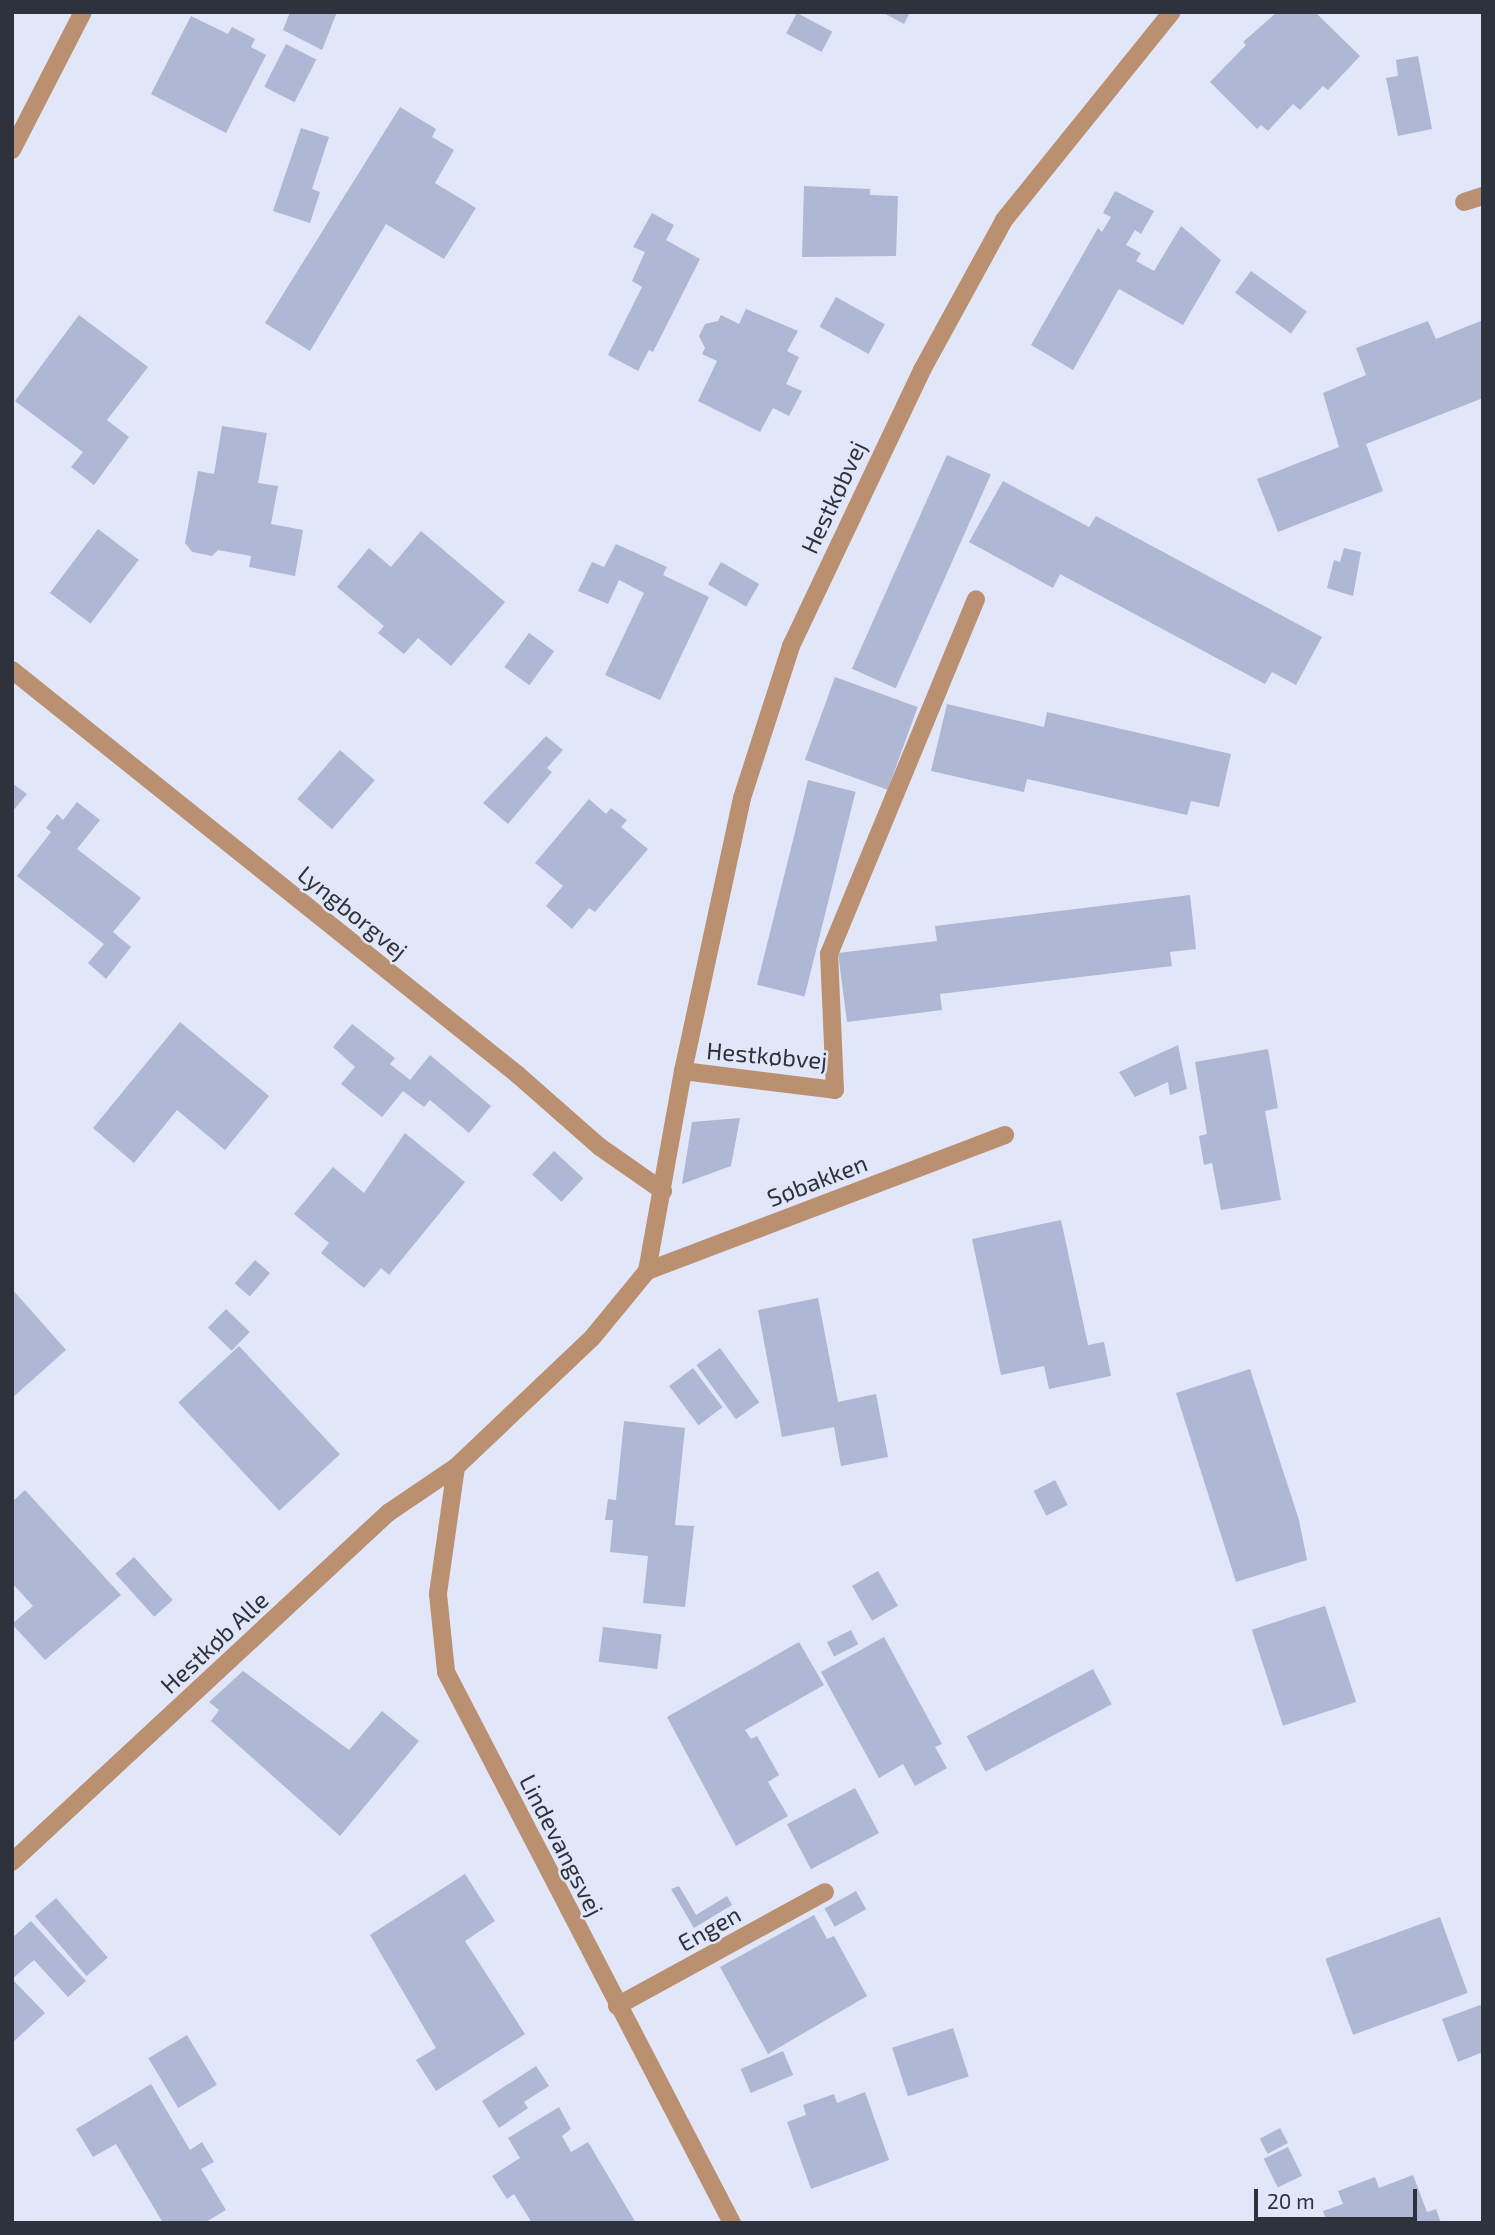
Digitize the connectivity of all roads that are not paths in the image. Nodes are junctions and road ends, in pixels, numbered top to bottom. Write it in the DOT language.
graph roads {
  1 [pos="83,12"];
  2 [pos="1172,12"];
  3 [pos="12,150"];
  4 [pos="1483,196"];
  5 [pos="1464,202"];
  6 [pos="976,599"];
  7 [pos="12,670"];
  8 [pos="683,1071"];
  9 [pos="1005,1135"];
  10 [pos="663,1191"];
  11 [pos="647,1271"];
  12 [pos="456,1467"];
  13 [pos="12,1862"];
  14 [pos="825,1892"];
  15 [pos="617,2006"];
  16 [pos="732,2223"];
  1 -- 3 [label="street"];
  2 -- 8 [label="street, Hestkøbvej"];
  4 -- 5 [label="street"];
  6 -- 8 [label="street, Hestkøbvej"];
  7 -- 10 [label="street, Lyngborgvej"];
  8 -- 10 [label="street, Hestkøbvej"];
  9 -- 11 [label="street, Søbakken"];
  10 -- 11 [label="street, Hestkøbvej"];
  11 -- 12 [label="street, Hestkøbvej"];
  12 -- 13 [label="street, Hestkøb Alle"];
  12 -- 15 [label="street, Lindevangsvej"];
  14 -- 15 [label="street, Engen"];
  15 -- 16 [label="street, Lindevangsvej"];
}
